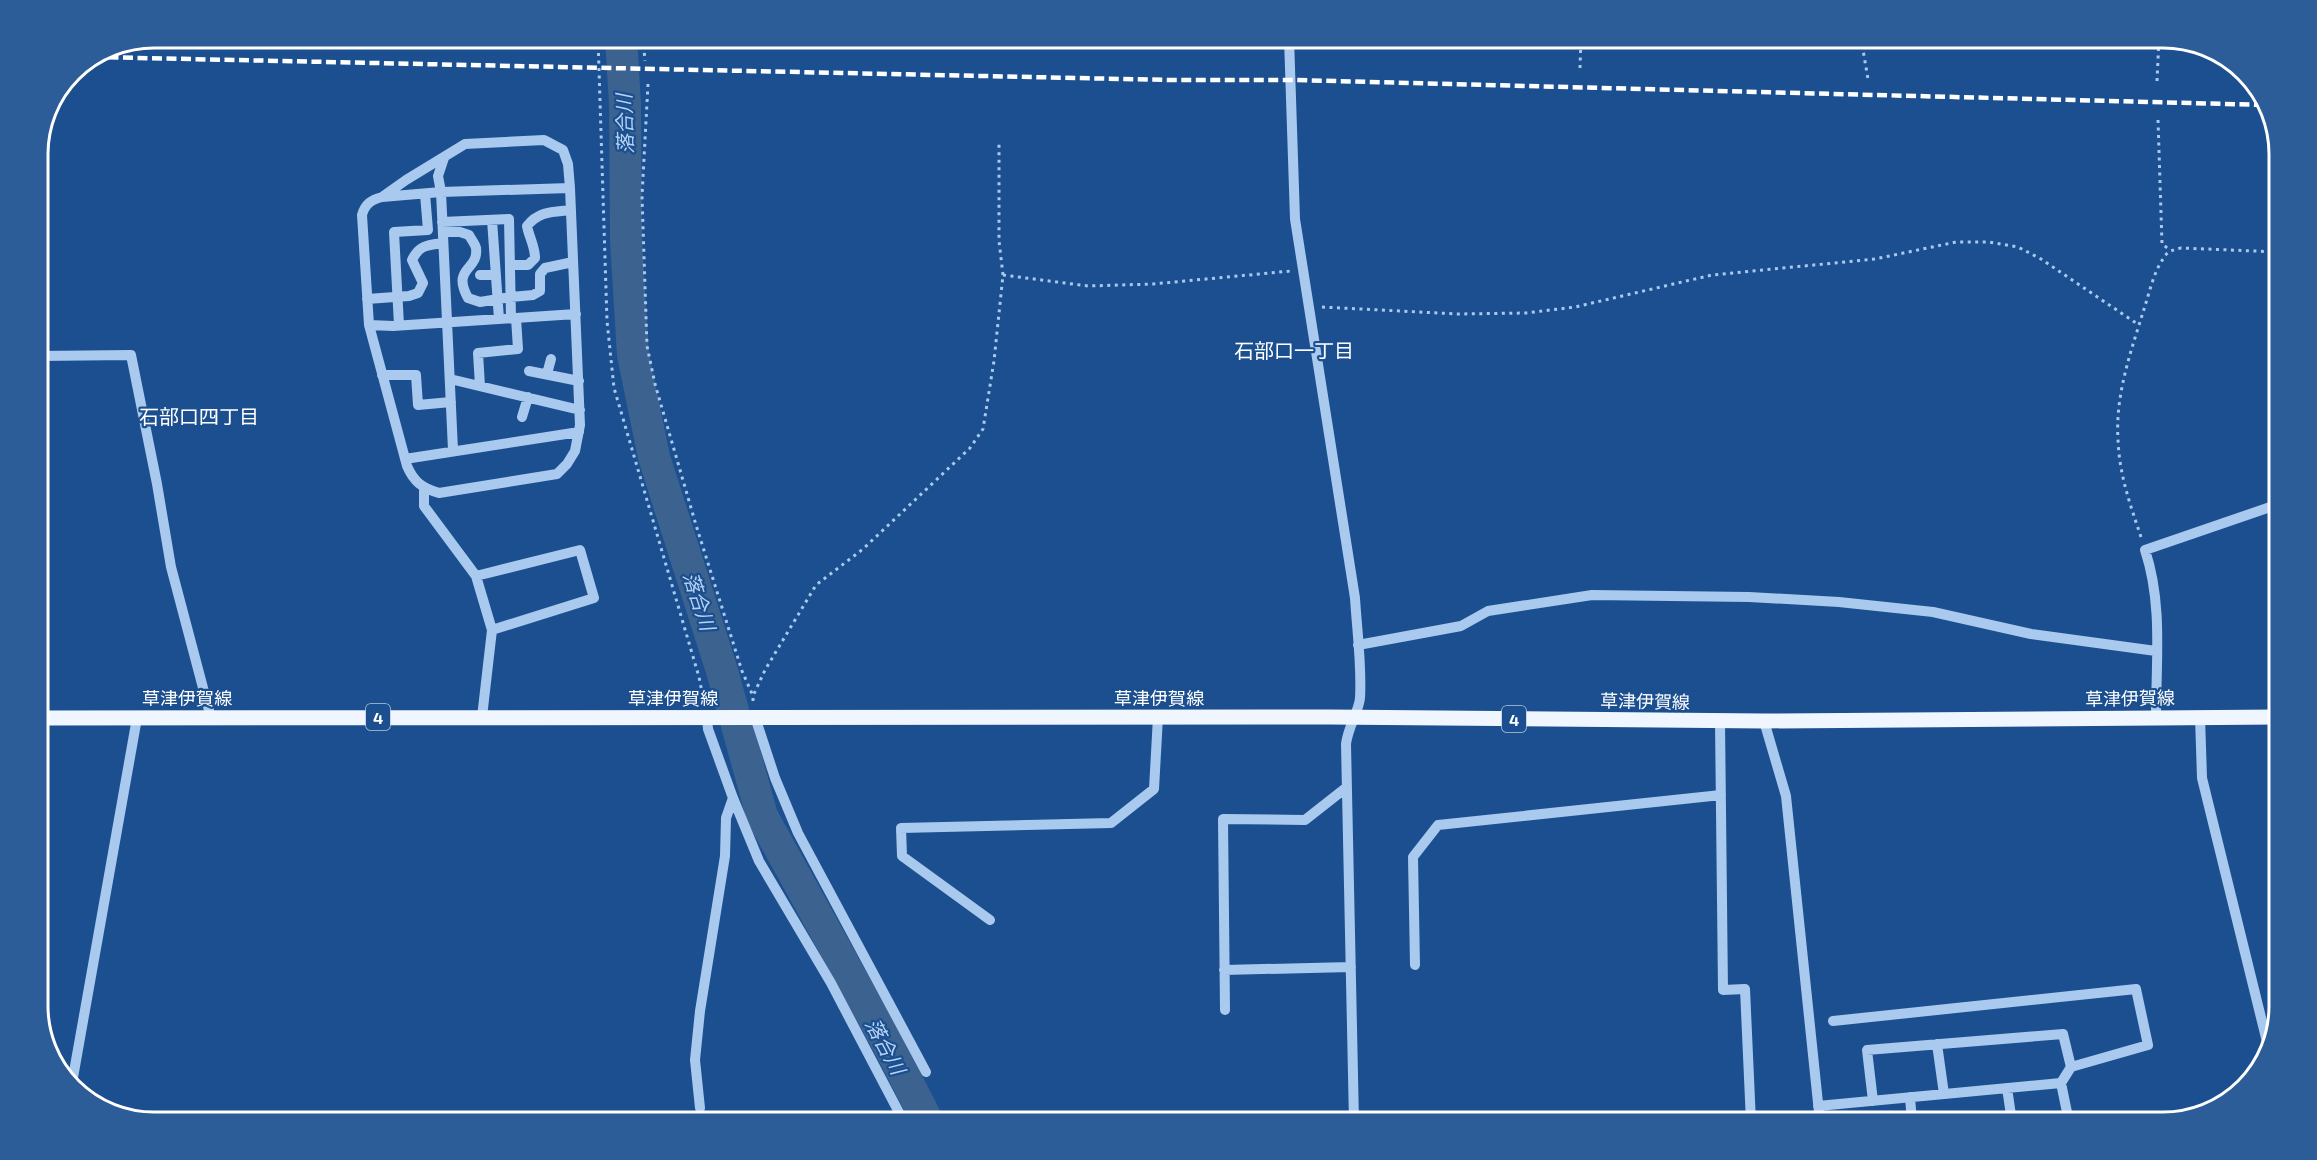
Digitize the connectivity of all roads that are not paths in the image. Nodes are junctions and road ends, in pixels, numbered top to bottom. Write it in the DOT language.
graph roads {
  1 [pos="1289,48"];
  2 [pos="444,158"];
  3 [pos="570,188"];
  4 [pos="441,192"];
  5 [pos="424,194"];
  6 [pos="382,197"];
  7 [pos="571,210"];
  8 [pos="492,220"];
  9 [pos="443,232"];
  10 [pos="573,262"];
  11 [pos="510,265"];
  12 [pos="480,275"];
  13 [pos="496,275"];
  14 [pos="398,297"];
  15 [pos="511,297"];
  16 [pos="367,299"];
  17 [pos="498,299"];
  18 [pos="576,314"];
  19 [pos="514,318"];
  20 [pos="499,319"];
  21 [pos="447,322"];
  22 [pos="369,325"];
  23 [pos="399,325"];
  24 [pos="48,356"];
  25 [pos="551,359"];
  26 [pos="529,370"];
  27 [pos="547,374"];
  28 [pos="382,375"];
  29 [pos="450,379"];
  30 [pos="579,381"];
  31 [pos="480,386"];
  32 [pos="528,398"];
  33 [pos="451,402"];
  34 [pos="580,410"];
  35 [pos="522,417"];
  36 [pos="579,432"];
  37 [pos="453,450"];
  38 [pos="405,459"];
  39 [pos="424,488"];
  40 [pos="2269,507"];
  41 [pos="476,576"];
  42 [pos="492,630"];
  43 [pos="1358,645"];
  44 [pos="2156,651"];
  45 [pos="482,717"];
  46 [pos="712,717"];
  47 [pos="751,717"];
  48 [pos="1158,717"];
  49 [pos="1353,717"];
  50 [pos="2156,717"];
  51 [pos="2200,717"];
  52 [pos="2269,717"];
  53 [pos="48,718"];
  54 [pos="137,718"];
  55 [pos="211,718"];
  56 [pos="1720,721"];
  57 [pos="1764,721"];
  58 [pos="1347,787"];
  59 [pos="1720,795"];
  60 [pos="733,798"];
  61 [pos="990,920"];
  62 [pos="1415,964"];
  63 [pos="1351,967"];
  64 [pos="1224,970"];
  65 [pos="1225,1010"];
  66 [pos="1833,1021"];
  67 [pos="2265,1033"];
  68 [pos="1937,1044"];
  69 [pos="2072,1067"];
  70 [pos="926,1072"];
  71 [pos="73,1075"];
  72 [pos="2061,1083"];
  73 [pos="2007,1088"];
  74 [pos="1944,1094"];
  75 [pos="1910,1097"];
  76 [pos="1873,1101"];
  77 [pos="1818,1106"];
  78 [pos="700,1108"];
  79 [pos="899,1112"];
  80 [pos="1354,1112"];
  81 [pos="1751,1112"];
  82 [pos="1819,1112"];
  83 [pos="1911,1112"];
  84 [pos="2011,1112"];
  85 [pos="2067,1112"];
  1 -- 43 [label="street"];
  2 -- 3 [label="street"];
  2 -- 4 [label="street"];
  2 -- 6 [label="street"];
  3 -- 4 [label="street"];
  3 -- 7 [label="street"];
  4 -- 5 [label="street"];
  4 -- 9 [label="street"];
  5 -- 6 [label="street"];
  5 -- 14 [label="street"];
  6 -- 16 [label="street"];
  7 -- 10 [label="street"];
  7 -- 11 [label="street"];
  8 -- 9 [label="street"];
  8 -- 11 [label="street"];
  8 -- 13 [label="street"];
  9 -- 14 [label="street"];
  9 -- 17 [label="street"];
  9 -- 21 [label="street"];
  10 -- 15 [label="street"];
  10 -- 18 [label="street"];
  11 -- 15 [label="street"];
  12 -- 13 [label="street"];
  13 -- 17 [label="street"];
  14 -- 16 [label="street"];
  14 -- 23 [label="street"];
  15 -- 17 [label="street"];
  15 -- 19 [label="street"];
  16 -- 22 [label="street"];
  17 -- 20 [label="street"];
  18 -- 19 [label="street"];
  18 -- 30 [label="street"];
  19 -- 20 [label="street"];
  19 -- 31 [label="street"];
  20 -- 21 [label="street"];
  21 -- 23 [label="street"];
  21 -- 29 [label="street"];
  22 -- 23 [label="street"];
  22 -- 28 [label="street"];
  24 -- 55 [label="street"];
  25 -- 27 [label="street"];
  26 -- 27 [label="street"];
  27 -- 30 [label="street"];
  28 -- 33 [label="street"];
  28 -- 38 [label="street"];
  29 -- 31 [label="street"];
  29 -- 33 [label="street"];
  30 -- 34 [label="street"];
  31 -- 32 [label="street"];
  32 -- 34 [label="street"];
  32 -- 35 [label="street"];
  33 -- 37 [label="street"];
  34 -- 36 [label="street"];
  36 -- 37 [label="street"];
  36 -- 39 [label="street"];
  37 -- 38 [label="street"];
  38 -- 39 [label="street"];
  39 -- 41 [label="street"];
  40 -- 44 [label="street"];
  41 -- 42 [label="street"];
  41 -- 42 [label="street"];
  42 -- 45 [label="street"];
  43 -- 44 [label="street"];
  43 -- 49 [label="street"];
  44 -- 50 [label="street"];
  45 -- 46 [label="main road, 草津伊賀線 / 4"];
  45 -- 55 [label="main road, 草津伊賀線 / 4"];
  46 -- 47 [label="main road, 草津伊賀線 / 4"];
  46 -- 60 [label="street"];
  47 -- 48 [label="main road, 草津伊賀線 / 4"];
  47 -- 70 [label="street"];
  48 -- 49 [label="main road, 草津伊賀線 / 4"];
  48 -- 61 [label="street"];
  49 -- 56 [label="main road, 草津伊賀線 / 4"];
  49 -- 58 [label="street"];
  50 -- 51 [label="main road, 草津伊賀線 / 4"];
  50 -- 57 [label="main road, 草津伊賀線 / 4"];
  51 -- 52 [label="main road, 草津伊賀線 / 4"];
  51 -- 67 [label="street"];
  53 -- 54 [label="main road, 草津伊賀線 / 4"];
  54 -- 55 [label="main road, 草津伊賀線 / 4"];
  54 -- 71 [label="street"];
  56 -- 57 [label="main road, 草津伊賀線 / 4"];
  56 -- 59 [label="street"];
  57 -- 77 [label="street"];
  58 -- 63 [label="street"];
  58 -- 64 [label="street"];
  59 -- 62 [label="street"];
  59 -- 81 [label="street"];
  60 -- 78 [label="street"];
  60 -- 79 [label="street"];
  63 -- 64 [label="street"];
  63 -- 80 [label="street"];
  64 -- 65 [label="street"];
  66 -- 69 [label="street"];
  68 -- 69 [label="street"];
  68 -- 74 [label="street"];
  68 -- 76 [label="street"];
  69 -- 72 [label="street"];
  72 -- 73 [label="street"];
  72 -- 85 [label="street"];
  73 -- 74 [label="street"];
  73 -- 84 [label="street"];
  74 -- 75 [label="street"];
  75 -- 76 [label="street"];
  75 -- 83 [label="street"];
  76 -- 77 [label="street"];
  77 -- 82 [label="street"];
}
